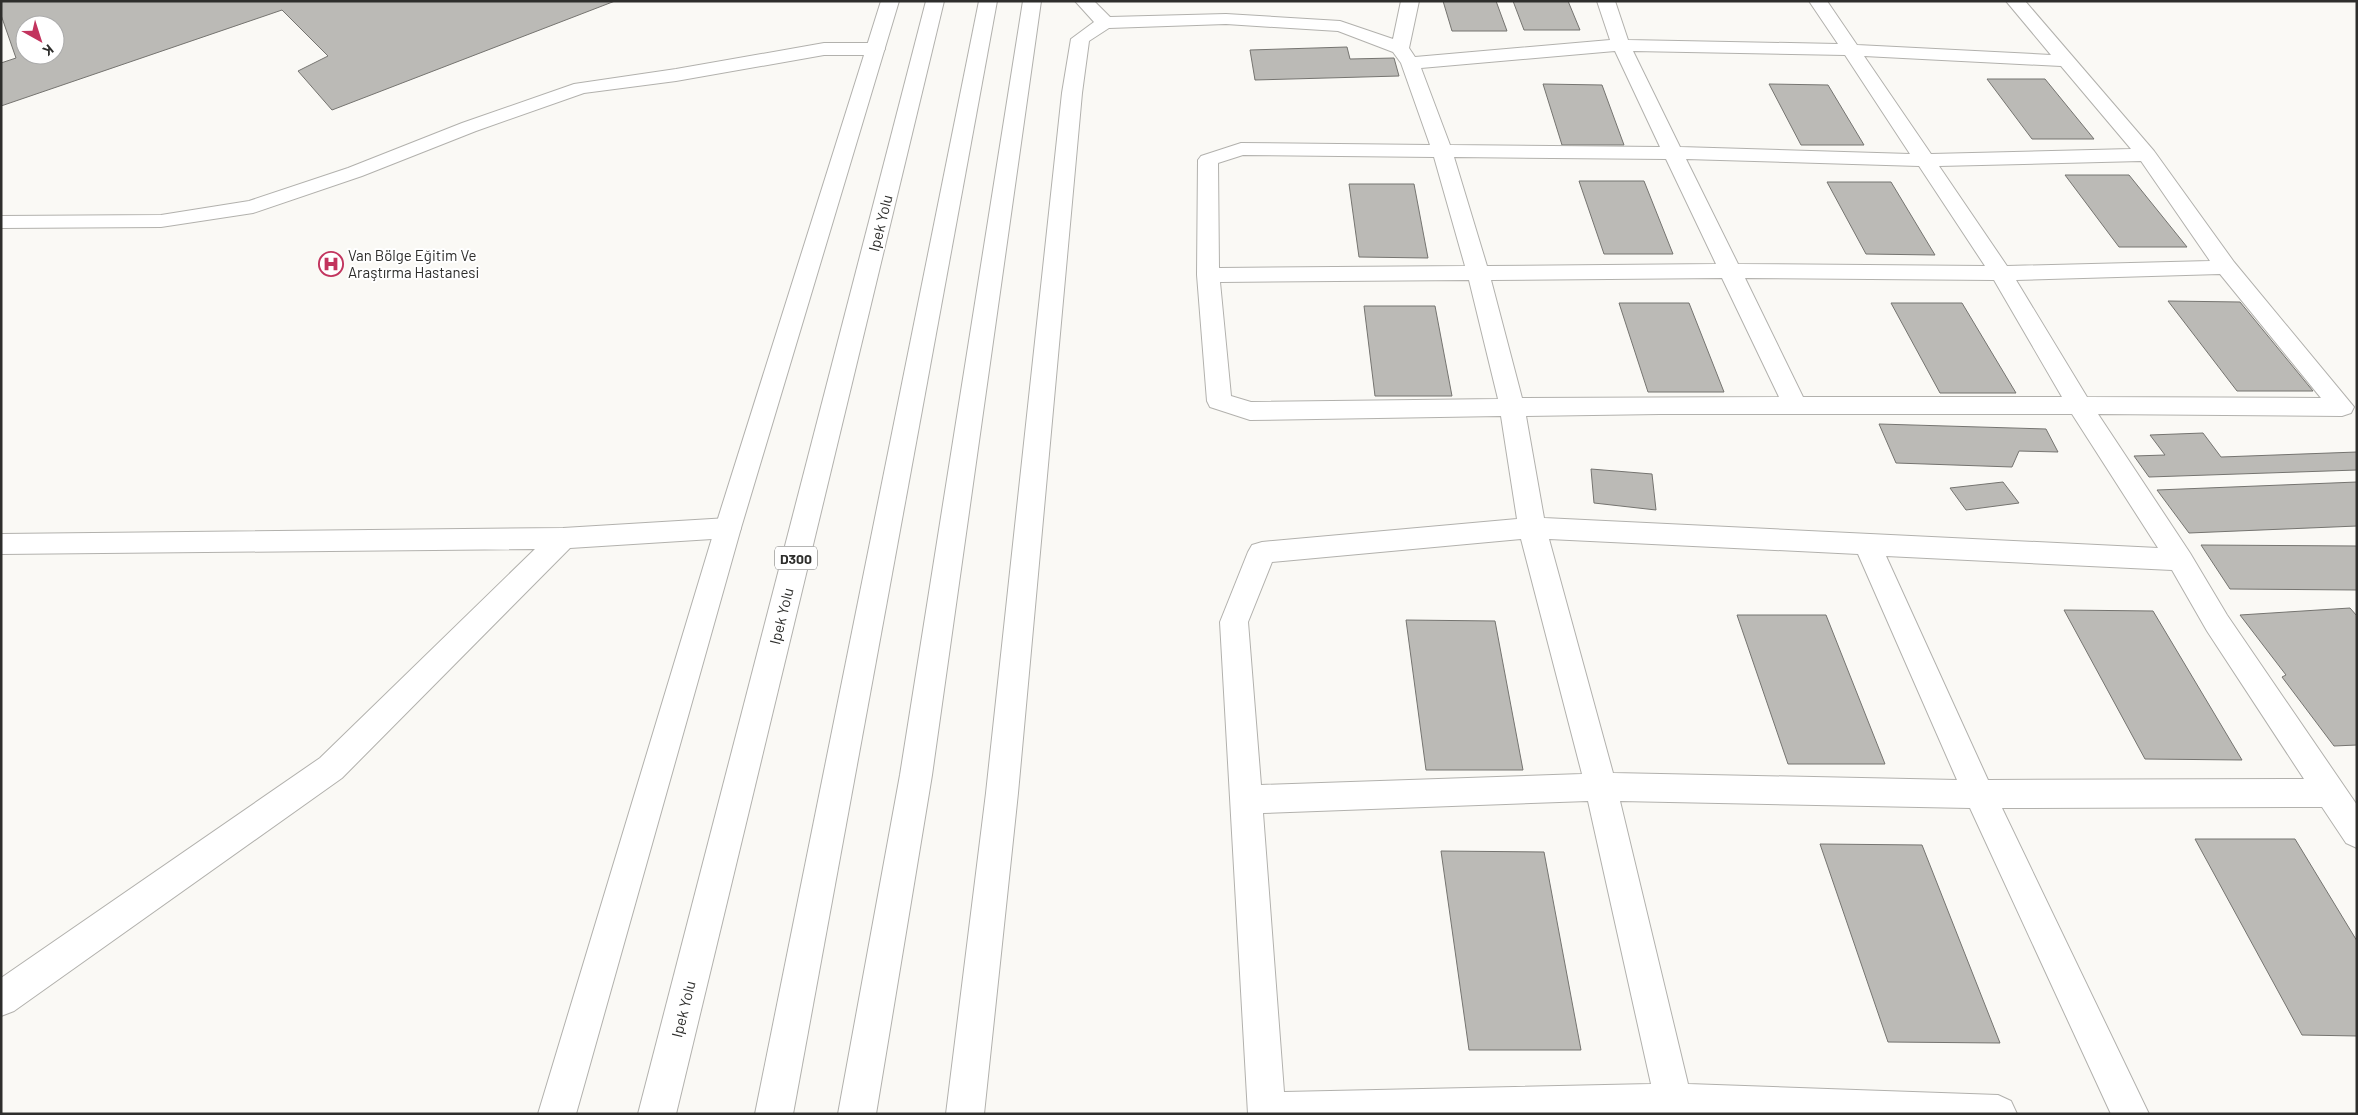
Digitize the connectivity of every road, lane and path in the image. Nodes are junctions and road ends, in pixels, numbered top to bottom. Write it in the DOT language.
graph roads {
  1 [pos="890,1"];
  2 [pos="936,1"];
  3 [pos="988,1"];
  4 [pos="1032,1"];
  5 [pos="1084,1"];
  6 [pos="1410,1"];
  7 [pos="1606,1"];
  8 [pos="1818,1"];
  9 [pos="2015,1"];
  10 [pos="1105,23"];
  11 [pos="1621,46"];
  12 [pos="876,49"];
  13 [pos="1852,50"];
  14 [pos="1405,56"];
  15 [pos="2066,61"];
  16 [pos="1442,150"];
  17 [pos="1675,153"];
  18 [pos="2147,155"];
  19 [pos="1924,160"];
  20 [pos="1,222"];
  21 [pos="2226,267"];
  22 [pos="1732,271"];
  23 [pos="2001,274"];
  24 [pos="1208,275"];
  25 [pos="1479,275"];
  26 [pos="1795,405"];
  27 [pos="2079,405"];
  28 [pos="1512,406"];
  29 [pos="728,528"];
  30 [pos="1532,528"];
  31 [pos="563,538"];
  32 [pos="1,544"];
  33 [pos="1867,545"];
  34 [pos="2180,560"];
  35 [pos="1601,787"];
  36 [pos="2330,793"];
  37 [pos="1979,794"];
  38 [pos="1245,800"];
  39 [pos="2357,833"];
  40 [pos="1,999"];
  41 [pos="1674,1108"];
  42 [pos="1267,1112"];
  43 [pos="557,1114"];
  44 [pos="656,1114"];
  45 [pos="774,1114"];
  46 [pos="857,1114"];
  47 [pos="965,1114"];
  48 [pos="1998,1114"];
  49 [pos="2130,1114"];
  1 -- 12 [label="main road"];
  2 -- 44 [label="main road, Ipek Yolu / D300"];
  3 -- 45 [label="main road"];
  4 -- 46 [label="main road"];
  5 -- 10 [label="main road"];
  6 -- 14 [label="main road"];
  7 -- 11 [label="main road"];
  8 -- 13 [label="main road"];
  9 -- 15 [label="main road"];
  10 -- 14 [label="main road"];
  10 -- 47 [label="main road"];
  11 -- 13 [label="main road"];
  11 -- 14 [label="main road"];
  11 -- 17 [label="main road"];
  12 -- 20 [label="main road"];
  12 -- 29 [label="main road"];
  13 -- 15 [label="main road"];
  13 -- 19 [label="main road"];
  14 -- 16 [label="main road"];
  15 -- 18 [label="main road"];
  16 -- 17 [label="main road"];
  16 -- 24 [label="main road"];
  16 -- 25 [label="main road"];
  17 -- 19 [label="main road"];
  17 -- 22 [label="main road"];
  18 -- 19 [label="main road"];
  18 -- 21 [label="main road"];
  19 -- 23 [label="main road"];
  21 -- 23 [label="main road"];
  21 -- 27 [label="main road"];
  22 -- 23 [label="main road"];
  22 -- 25 [label="main road"];
  22 -- 26 [label="main road"];
  23 -- 27 [label="main road"];
  24 -- 25 [label="main road"];
  24 -- 28 [label="main road"];
  25 -- 28 [label="main road"];
  26 -- 27 [label="main road"];
  26 -- 28 [label="main road"];
  27 -- 34 [label="main road"];
  28 -- 30 [label="main road"];
  29 -- 31 [label="main road"];
  29 -- 43 [label="main road"];
  30 -- 33 [label="main road"];
  30 -- 35 [label="main road"];
  30 -- 38 [label="main road"];
  31 -- 32 [label="main road"];
  31 -- 40 [label="main road"];
  33 -- 34 [label="main road"];
  33 -- 37 [label="main road"];
  34 -- 36 [label="main road"];
  35 -- 37 [label="main road"];
  35 -- 38 [label="main road"];
  35 -- 41 [label="main road"];
  36 -- 37 [label="main road"];
  36 -- 39 [label="main road"];
  37 -- 49 [label="main road"];
  38 -- 42 [label="main road"];
  41 -- 42 [label="main road"];
  41 -- 48 [label="main road"];
}
